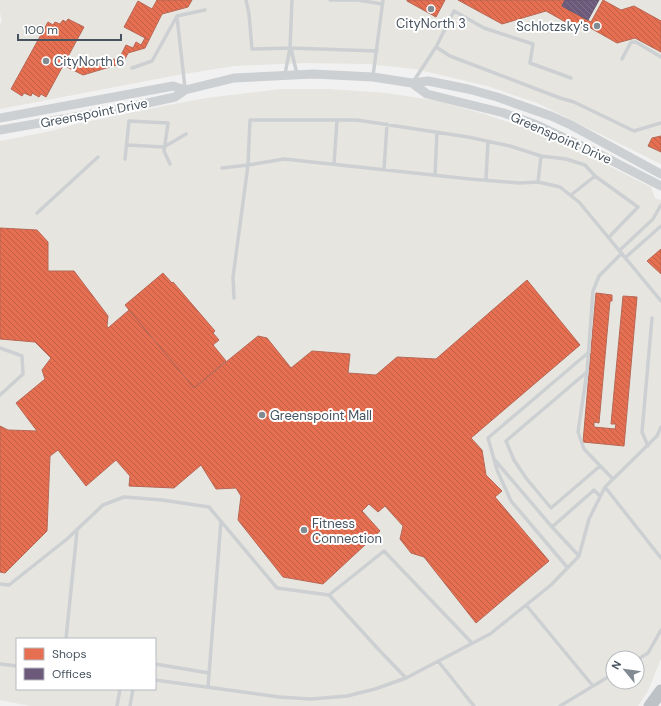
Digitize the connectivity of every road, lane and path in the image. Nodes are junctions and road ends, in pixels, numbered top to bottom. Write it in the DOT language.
graph roads {
  1 [pos="246,0"];
  2 [pos="292,0"];
  3 [pos="330,0"];
  4 [pos="358,0"];
  5 [pos="383,2"];
  6 [pos="205,10"];
  7 [pos="177,16"];
  8 [pos="436,47"];
  9 [pos="290,48"];
  10 [pos="377,51"];
  11 [pos="661,56"];
  12 [pos="622,59"];
  13 [pos="132,68"];
  14 [pos="285,75"];
  15 [pos="297,75"];
  16 [pos="373,77"];
  17 [pos="571,78"];
  18 [pos="412,83"];
  19 [pos="185,90"];
  20 [pos="0,118"];
  21 [pos="337,120"];
  22 [pos="661,123"];
  23 [pos="387,124"];
  24 [pos="0,130"];
  25 [pos="437,132"];
  26 [pos="186,134"];
  27 [pos="488,141"];
  28 [pos="127,145"];
  29 [pos="164,147"];
  30 [pos="541,156"];
  31 [pos="98,157"];
  32 [pos="125,159"];
  33 [pos="170,164"];
  34 [pos="334,164"];
  35 [pos="248,165"];
  36 [pos="222,168"];
  37 [pos="384,170"];
  38 [pos="661,174"];
  39 [pos="435,175"];
  40 [pos="596,176"];
  41 [pos="486,179"];
  42 [pos="538,182"];
  43 [pos="661,186"];
  44 [pos="571,195"];
  45 [pos="661,205"];
  46 [pos="37,213"];
  47 [pos="661,226"];
  48 [pos="609,237"];
  49 [pos="621,252"];
  50 [pos="626,257"];
  51 [pos="234,298"];
  52 [pos="661,301"];
  53 [pos="652,318"];
  54 [pos="0,348"];
  55 [pos="589,352"];
  56 [pos="587,372"];
  57 [pos="0,395"];
  58 [pos="661,427"];
  59 [pos="659,438"];
  60 [pos="648,446"];
  61 [pos="494,458"];
  62 [pos="600,466"];
  63 [pos="613,479"];
  64 [pos="605,487"];
  65 [pos="600,496"];
  66 [pos="221,521"];
  67 [pos="552,527"];
  68 [pos="77,530"];
  69 [pos="578,556"];
  70 [pos="661,558"];
  71 [pos="567,568"];
  72 [pos="0,584"];
  73 [pos="330,595"];
  74 [pos="526,605"];
  75 [pos="661,630"];
  76 [pos="66,638"];
  77 [pos="472,644"];
  78 [pos="645,655"];
  79 [pos="438,661"];
  80 [pos="0,664"];
  81 [pos="156,664"];
  82 [pos="16,666"];
  83 [pos="209,673"];
  84 [pos="406,678"];
  85 [pos="605,679"];
  86 [pos="156,680"];
  87 [pos="593,686"];
  88 [pos="208,687"];
  89 [pos="120,690"];
  90 [pos="133,690"];
  91 [pos="661,691"];
  92 [pos="117,706"];
  93 [pos="130,706"];
  94 [pos="474,706"];
  95 [pos="560,706"];
  96 [pos="650,706"];
  1 -- 9 [label="lane"];
  2 -- 9 [label="lane"];
  3 -- 4 [label="lane"];
  4 -- 5 [label="lane"];
  5 -- 10 [label="lane"];
  6 -- 7 [label="lane"];
  7 -- 13 [label="lane"];
  7 -- 19 [label="lane"];
  8 -- 17 [label="lane"];
  8 -- 18 [label="lane"];
  8 -- 22 [label="lane"];
  9 -- 10 [label="lane"];
  9 -- 14 [label="lane"];
  9 -- 15 [label="lane"];
  10 -- 16 [label="lane"];
  11 -- 12 [label="lane"];
  14 -- 15 [label="street, Greenspoint Drive"];
  14 -- 19 [label="street, Greenspoint Drive"];
  15 -- 16 [label="street, Greenspoint Drive"];
  16 -- 18 [label="street, Greenspoint Drive"];
  18 -- 38 [label="street, Greenspoint Drive"];
  18 -- 43 [label="street, Greenspoint Drive"];
  19 -- 20 [label="street, Greenspoint Drive"];
  19 -- 24 [label="street, Greenspoint Drive"];
  21 -- 23 [label="lane"];
  21 -- 34 [label="lane"];
  21 -- 35 [label="lane"];
  23 -- 25 [label="lane"];
  23 -- 37 [label="lane"];
  25 -- 27 [label="lane"];
  25 -- 39 [label="lane"];
  26 -- 29 [label="lane"];
  27 -- 30 [label="lane"];
  27 -- 41 [label="lane"];
  28 -- 29 [label="lane"];
  28 -- 29 [label="lane"];
  28 -- 32 [label="lane"];
  29 -- 33 [label="lane"];
  30 -- 40 [label="lane"];
  30 -- 42 [label="lane"];
  31 -- 46 [label="lane"];
  34 -- 35 [label="lane"];
  34 -- 37 [label="lane"];
  35 -- 36 [label="lane"];
  35 -- 51 [label="lane"];
  37 -- 39 [label="lane"];
  39 -- 41 [label="lane"];
  40 -- 44 [label="lane"];
  40 -- 48 [label="lane"];
  41 -- 42 [label="lane"];
  42 -- 44 [label="lane"];
  44 -- 48 [label="lane"];
  45 -- 49 [label="lane"];
  47 -- 50 [label="lane"];
  48 -- 49 [label="lane"];
  49 -- 50 [label="lane"];
  49 -- 55 [label="lane"];
  50 -- 52 [label="lane"];
  53 -- 60 [label="lane"];
  54 -- 57 [label="lane"];
  55 -- 56 [label="lane"];
  55 -- 61 [label="lane"];
  56 -- 62 [label="lane"];
  56 -- 62 [label="lane"];
  58 -- 59 [label="lane"];
  59 -- 60 [label="lane"];
  60 -- 63 [label="lane"];
  61 -- 67 [label="lane"];
  61 -- 71 [label="lane"];
  62 -- 63 [label="lane"];
  63 -- 64 [label="lane"];
  64 -- 65 [label="lane"];
  64 -- 70 [label="lane"];
  65 -- 67 [label="lane"];
  65 -- 69 [label="lane"];
  66 -- 68 [label="lane"];
  66 -- 73 [label="lane"];
  66 -- 83 [label="lane"];
  67 -- 69 [label="lane"];
  68 -- 72 [label="lane"];
  68 -- 76 [label="lane"];
  69 -- 71 [label="lane"];
  71 -- 74 [label="lane"];
  73 -- 77 [label="lane"];
  73 -- 84 [label="lane"];
  74 -- 77 [label="lane"];
  74 -- 87 [label="lane"];
  75 -- 78 [label="lane"];
  77 -- 79 [label="lane"];
  79 -- 84 [label="lane"];
  79 -- 94 [label="lane"];
  80 -- 82 [label="lane"];
  81 -- 83 [label="lane"];
  83 -- 88 [label="lane"];
  84 -- 88 [label="lane"];
  85 -- 87 [label="lane"];
  86 -- 88 [label="lane"];
  87 -- 95 [label="lane"];
  89 -- 92 [label="lane"];
  90 -- 93 [label="lane"];
  91 -- 96 [label="highway"];
}
